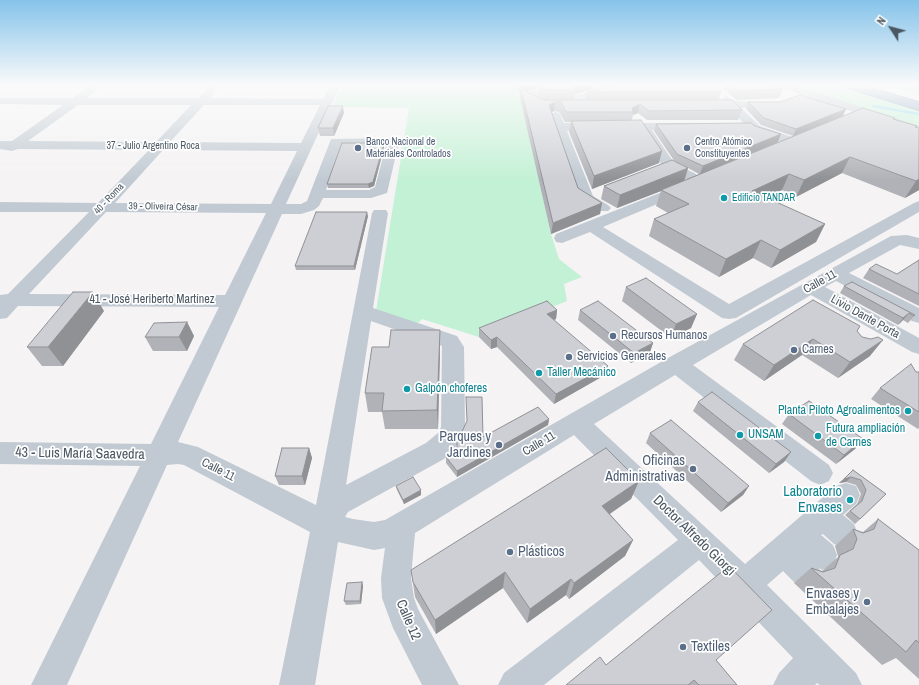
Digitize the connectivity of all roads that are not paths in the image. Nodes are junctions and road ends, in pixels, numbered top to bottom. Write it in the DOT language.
graph roads {
  1 [pos="55,116"];
  2 [pos="186,116"];
  3 [pos="320,116"];
  4 [pos="555,116"];
  5 [pos="743,116"];
  6 [pos="877,116"];
  7 [pos="639,121"];
  8 [pos="846,121"];
  9 [pos="736,125"];
  10 [pos="752,125"];
  11 [pos="697,126"];
  12 [pos="560,127"];
  13 [pos="919,130"];
  14 [pos="919,136"];
  15 [pos="806,137"];
  16 [pos="793,142"];
  17 [pos="0,145"];
  18 [pos="14,145"];
  19 [pos="158,146"];
  20 [pos="306,147"];
  21 [pos="772,151"];
  22 [pos="0,155"];
  23 [pos="669,166"];
  24 [pos="655,172"];
  25 [pos="599,193"];
  26 [pos="318,194"];
  27 [pos="586,198"];
  28 [pos="919,206"];
  29 [pos="0,207"];
  30 [pos="102,207"];
  31 [pos="277,209"];
  32 [pos="380,213"];
  33 [pos="616,216"];
  34 [pos="591,226"];
  35 [pos="562,238"];
  36 [pos="916,241"];
  37 [pos="836,274"];
  38 [pos="811,287"];
  39 [pos="231,301"];
  40 [pos="4,304"];
  41 [pos="362,311"];
  42 [pos="919,316"];
  43 [pos="915,339"];
  44 [pos="676,364"];
  45 [pos="576,422"];
  46 [pos="0,453"];
  47 [pos="160,455"];
  48 [pos="820,473"];
  49 [pos="846,495"];
  50 [pos="326,525"];
  51 [pos="402,525"];
  52 [pos="700,541"];
  53 [pos="745,585"];
  54 [pos="817,658"];
  55 [pos="49,685"];
  56 [pos="297,685"];
  57 [pos="441,685"];
  58 [pos="516,685"];
  59 [pos="791,685"];
  60 [pos="844,685"];
  1 -- 18 [label="street"];
  2 -- 19 [label="street, 40 - Roma"];
  3 -- 20 [label="street"];
  4 -- 12 [label="street"];
  5 -- 10 [label="street"];
  6 -- 13 [label="street"];
  7 -- 11 [label="street"];
  7 -- 12 [label="street"];
  7 -- 23 [label="street"];
  8 -- 14 [label="street"];
  9 -- 10 [label="street"];
  10 -- 16 [label="street"];
  12 -- 27 [label="street"];
  15 -- 16 [label="street"];
  16 -- 21 [label="street"];
  17 -- 18 [label="street, 37 - Julio Argentino Roca"];
  18 -- 19 [label="street, 37 - Julio Argentino Roca"];
  18 -- 22 [label="street"];
  19 -- 20 [label="street, 37 - Julio Argentino Roca"];
  19 -- 30 [label="street, 40 - Roma"];
  20 -- 31 [label="street"];
  23 -- 24 [label="street"];
  23 -- 33 [label="street"];
  25 -- 27 [label="street"];
  26 -- 26 [label="street"];
  26 -- 31 [label="street, 39 - Oliveira César"];
  27 -- 33 [label="street"];
  28 -- 34 [label="street"];
  29 -- 30 [label="street, 39 - Oliveira César"];
  30 -- 31 [label="street, 39 - Oliveira César"];
  30 -- 40 [label="street, 40 - Roma"];
  31 -- 39 [label="street"];
  32 -- 41 [label="street"];
  33 -- 34 [label="street"];
  34 -- 35 [label="street"];
  36 -- 37 [label="street, Calle 11"];
  37 -- 38 [label="street, Calle 11"];
  37 -- 42 [label="street"];
  38 -- 43 [label="street, Livio Dante Porta"];
  38 -- 44 [label="street, Calle 11"];
  39 -- 40 [label="street, 41 - José Heriberto Martínez"];
  39 -- 47 [label="street"];
  41 -- 50 [label="street"];
  41 -- 50 [label="street"];
  44 -- 45 [label="street, Calle 11"];
  44 -- 48 [label="street"];
  45 -- 51 [label="street, Calle 11"];
  45 -- 52 [label="street, Doctor Alfredo Giorgi"];
  46 -- 47 [label="street, 43 - Luis María Saavedra"];
  47 -- 50 [label="street, Calle 11"];
  47 -- 55 [label="street"];
  49 -- 53 [label="street"];
  50 -- 51 [label="street, Calle 11"];
  50 -- 56 [label="street"];
  51 -- 57 [label="street, Calle 12"];
  52 -- 53 [label="street, Doctor Alfredo Giorgi"];
  52 -- 58 [label="street"];
  53 -- 54 [label="street, Doctor Alfredo Giorgi"];
  54 -- 59 [label="street"];
  54 -- 60 [label="street, Doctor Alfredo Giorgi"];
}
